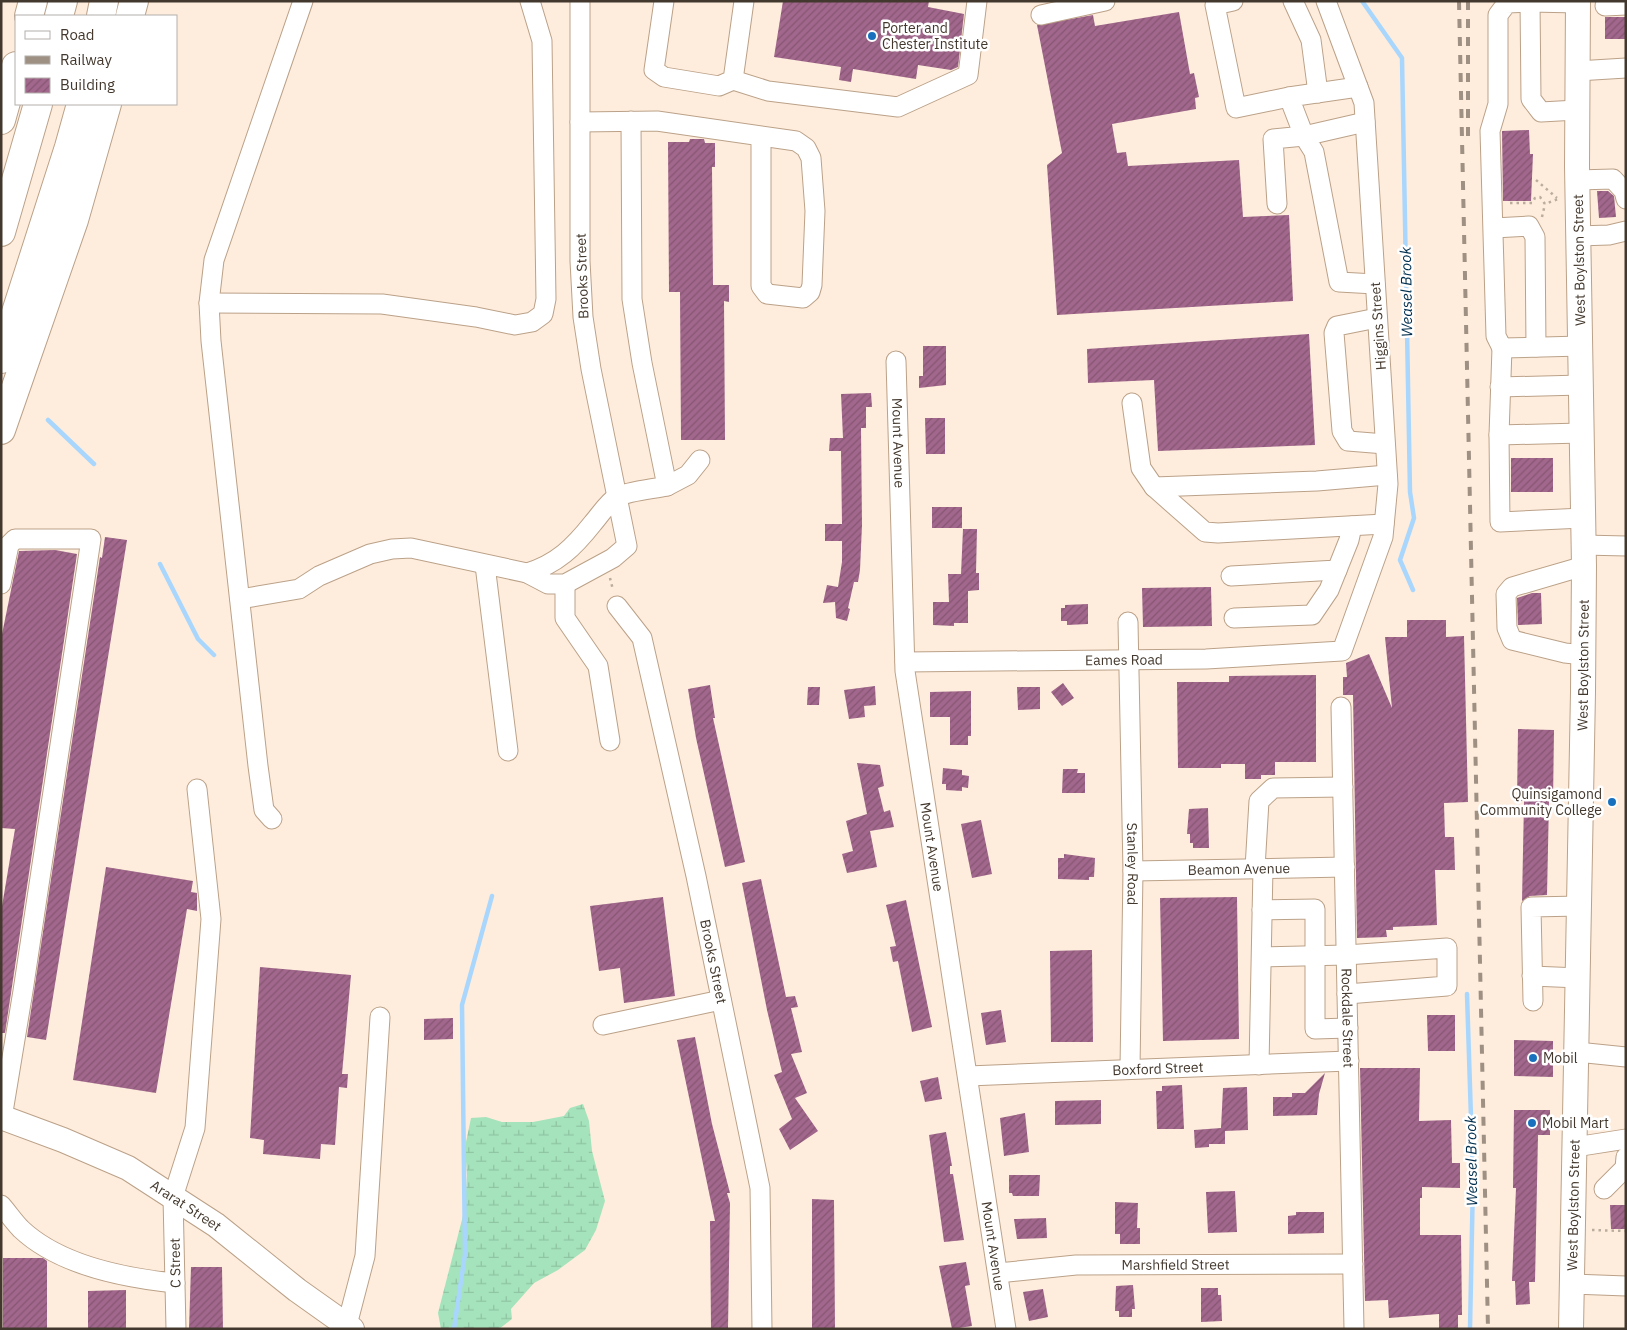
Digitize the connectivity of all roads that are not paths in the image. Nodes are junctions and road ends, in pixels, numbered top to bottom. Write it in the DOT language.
graph roads {
  1 [pos="33,1"];
  2 [pos="63,1"];
  3 [pos="104,1"];
  4 [pos="134,1"];
  5 [pos="303,1"];
  6 [pos="530,1"];
  7 [pos="580,1"];
  8 [pos="664,1"];
  9 [pos="744,1"];
  10 [pos="977,1"];
  11 [pos="1105,1"];
  12 [pos="1233,1"];
  13 [pos="1293,1"];
  14 [pos="1326,1"];
  15 [pos="1530,2"];
  16 [pos="1578,2"];
  17 [pos="1626,5"];
  18 [pos="1605,6"];
  19 [pos="29,15"];
  20 [pos="59,15"];
  21 [pos="101,15"];
  22 [pos="130,15"];
  23 [pos="1041,15"];
  24 [pos="1626,68"];
  25 [pos="15,70"];
  26 [pos="1577,71"];
  27 [pos="733,80"];
  28 [pos="1358,87"];
  29 [pos="1318,93"];
  30 [pos="1289,97"];
  31 [pos="38,105"];
  32 [pos="81,105"];
  33 [pos="107,105"];
  34 [pos="1577,110"];
  35 [pos="1,120"];
  36 [pos="632,121"];
  37 [pos="580,122"];
  38 [pos="1365,122"];
  39 [pos="761,136"];
  40 [pos="1304,136"];
  41 [pos="1578,180"];
  42 [pos="1626,199"];
  43 [pos="1277,204"];
  44 [pos="1494,228"];
  45 [pos="1626,231"];
  46 [pos="1,232"];
  47 [pos="1578,236"];
  48 [pos="1375,284"];
  49 [pos="209,303"];
  50 [pos="1378,318"];
  51 [pos="1581,346"];
  52 [pos="1536,347"];
  53 [pos="1502,348"];
  54 [pos="1,358"];
  55 [pos="896,360"];
  56 [pos="1581,384"];
  57 [pos="1500,387"];
  58 [pos="1132,403"];
  59 [pos="1,430"];
  60 [pos="1581,433"];
  61 [pos="1499,436"];
  62 [pos="1385,444"];
  63 [pos="700,460"];
  64 [pos="1387,475"];
  65 [pos="666,486"];
  66 [pos="1154,487"];
  67 [pos="617,497"];
  68 [pos="1583,518"];
  69 [pos="1384,524"];
  70 [pos="1352,526"];
  71 [pos="581,538"];
  72 [pos="1626,546"];
  73 [pos="1584,555"];
  74 [pos="606,562"];
  75 [pos="485,565"];
  76 [pos="1337,570"];
  77 [pos="527,573"];
  78 [pos="1231,576"];
  79 [pos="1,584"];
  80 [pos="565,584"];
  81 [pos="240,599"];
  82 [pos="617,606"];
  83 [pos="1234,618"];
  84 [pos="1128,622"];
  85 [pos="1342,651"];
  86 [pos="1584,655"];
  87 [pos="1128,661"];
  88 [pos="905,662"];
  89 [pos="1341,707"];
  90 [pos="610,741"];
  91 [pos="508,750"];
  92 [pos="1343,787"];
  93 [pos="197,789"];
  94 [pos="272,819"];
  95 [pos="1344,867"];
  96 [pos="1259,868"];
  97 [pos="1133,871"];
  98 [pos="1580,906"];
  99 [pos="1262,910"];
  100 [pos="1346,956"];
  101 [pos="1262,957"];
  102 [pos="1315,957"];
  103 [pos="1532,976"];
  104 [pos="1578,978"];
  105 [pos="1347,994"];
  106 [pos="721,1000"];
  107 [pos="1533,1001"];
  108 [pos="380,1017"];
  109 [pos="10,1018"];
  110 [pos="603,1025"];
  111 [pos="1348,1028"];
  112 [pos="1577,1052"];
  113 [pos="1626,1057"];
  114 [pos="1349,1061"];
  115 [pos="1259,1064"];
  116 [pos="1130,1068"];
  117 [pos="968,1076"];
  118 [pos="2,1118"];
  119 [pos="1626,1139"];
  120 [pos="1575,1147"];
  121 [pos="1626,1157"];
  122 [pos="1604,1189"];
  123 [pos="174,1197"];
  124 [pos="1,1206"];
  125 [pos="1354,1264"];
  126 [pos="998,1273"];
  127 [pos="175,1283"];
  128 [pos="1572,1284"];
  129 [pos="1626,1286"];
  130 [pos="350,1327"];
  131 [pos="176,1329"];
  132 [pos="762,1329"];
  133 [pos="1006,1329"];
  134 [pos="1354,1329"];
  135 [pos="1571,1329"];
  1 -- 19 [label="highway"];
  2 -- 20 [label="highway"];
  3 -- 21 [label="highway"];
  4 -- 22 [label="highway"];
  5 -- 49 [label="street"];
  6 -- 49 [label="street"];
  7 -- 37 [label="street, Brooks Street"];
  8 -- 27 [label="street"];
  9 -- 27 [label="street"];
  10 -- 27 [label="street"];
  11 -- 23 [label="street"];
  12 -- 30 [label="street"];
  13 -- 29 [label="street"];
  14 -- 28 [label="street, Higgins Street"];
  15 -- 16 [label="street"];
  15 -- 34 [label="street"];
  15 -- 44 [label="street"];
  16 -- 26 [label="main road, West Boylston Street"];
  17 -- 18 [label="street"];
  24 -- 26 [label="street"];
  25 -- 35 [label="highway"];
  26 -- 34 [label="main road, West Boylston Street"];
  28 -- 29 [label="street"];
  28 -- 38 [label="street, Higgins Street"];
  29 -- 30 [label="street"];
  30 -- 40 [label="street"];
  31 -- 46 [label="highway"];
  32 -- 54 [label="highway"];
  33 -- 59 [label="highway"];
  34 -- 41 [label="main road, West Boylston Street"];
  36 -- 37 [label="street"];
  36 -- 39 [label="street"];
  36 -- 65 [label="street"];
  37 -- 67 [label="street, Brooks Street"];
  38 -- 40 [label="street"];
  38 -- 48 [label="street, Higgins Street"];
  39 -- 39 [label="street"];
  40 -- 43 [label="street"];
  40 -- 48 [label="street"];
  41 -- 42 [label="street"];
  41 -- 47 [label="main road, West Boylston Street"];
  44 -- 52 [label="street"];
  44 -- 53 [label="street"];
  45 -- 47 [label="street"];
  47 -- 51 [label="main road, West Boylston Street"];
  48 -- 50 [label="street, Higgins Street"];
  49 -- 81 [label="street"];
  50 -- 62 [label="street, Higgins Street"];
  50 -- 62 [label="street"];
  51 -- 52 [label="street"];
  51 -- 56 [label="main road, West Boylston Street"];
  52 -- 53 [label="street"];
  53 -- 57 [label="street"];
  55 -- 88 [label="street, Mount Avenue"];
  56 -- 57 [label="street"];
  56 -- 60 [label="main road, West Boylston Street"];
  57 -- 61 [label="street"];
  58 -- 66 [label="street"];
  60 -- 61 [label="street"];
  60 -- 68 [label="main road, West Boylston Street"];
  61 -- 68 [label="street"];
  62 -- 64 [label="street, Higgins Street"];
  63 -- 65 [label="street"];
  64 -- 66 [label="street"];
  64 -- 69 [label="street, Higgins Street"];
  65 -- 67 [label="street"];
  66 -- 70 [label="street"];
  67 -- 71 [label="street"];
  67 -- 74 [label="street, Brooks Street"];
  68 -- 73 [label="main road, West Boylston Street"];
  69 -- 70 [label="street"];
  69 -- 85 [label="street, Higgins Street"];
  70 -- 76 [label="street"];
  71 -- 74 [label="street"];
  71 -- 77 [label="street"];
  72 -- 73 [label="street"];
  73 -- 86 [label="main road, West Boylston Street"];
  73 -- 86 [label="street"];
  74 -- 80 [label="street"];
  75 -- 77 [label="street"];
  75 -- 81 [label="street"];
  75 -- 91 [label="street"];
  76 -- 78 [label="street"];
  76 -- 83 [label="street"];
  77 -- 80 [label="street"];
  79 -- 109 [label="street"];
  80 -- 90 [label="street"];
  81 -- 94 [label="street"];
  82 -- 106 [label="street, Brooks Street"];
  84 -- 87 [label="street, Stanley Road"];
  85 -- 87 [label="street, Eames Road"];
  86 -- 98 [label="main road, West Boylston Street"];
  87 -- 88 [label="street, Eames Road"];
  87 -- 97 [label="street, Stanley Road"];
  88 -- 117 [label="street, Mount Avenue"];
  89 -- 92 [label="street, Rockdale Street"];
  92 -- 95 [label="street, Rockdale Street"];
  92 -- 96 [label="street"];
  93 -- 123 [label="street, C Street"];
  95 -- 96 [label="street, Beamon Avenue"];
  95 -- 100 [label="street, Rockdale Street"];
  96 -- 97 [label="street, Beamon Avenue"];
  96 -- 99 [label="street"];
  97 -- 116 [label="street, Stanley Road"];
  98 -- 103 [label="street"];
  98 -- 104 [label="main road, West Boylston Street"];
  99 -- 101 [label="street"];
  99 -- 102 [label="street"];
  100 -- 102 [label="street"];
  100 -- 105 [label="street, Rockdale Street"];
  100 -- 105 [label="street"];
  101 -- 102 [label="street"];
  101 -- 115 [label="street"];
  102 -- 111 [label="street"];
  103 -- 104 [label="street"];
  103 -- 107 [label="street"];
  104 -- 112 [label="main road, West Boylston Street"];
  105 -- 111 [label="street, Rockdale Street"];
  106 -- 110 [label="street"];
  106 -- 132 [label="street, Brooks Street"];
  108 -- 130 [label="street"];
  109 -- 118 [label="street"];
  111 -- 114 [label="street, Rockdale Street"];
  112 -- 113 [label="street"];
  112 -- 120 [label="main road, West Boylston Street"];
  114 -- 115 [label="street, Boxford Street"];
  114 -- 125 [label="street, Rockdale Street"];
  115 -- 116 [label="street, Boxford Street"];
  116 -- 117 [label="street, Boxford Street"];
  117 -- 126 [label="street, Mount Avenue"];
  118 -- 123 [label="main road, Ararat Street"];
  119 -- 120 [label="street"];
  120 -- 128 [label="main road, West Boylston Street"];
  121 -- 122 [label="street"];
  123 -- 127 [label="street, C Street"];
  123 -- 130 [label="main road, Ararat Street"];
  124 -- 127 [label="street"];
  125 -- 126 [label="street, Marshfield Street"];
  125 -- 134 [label="street, Rockdale Street"];
  126 -- 133 [label="street, Mount Avenue"];
  127 -- 131 [label="street, C Street"];
  128 -- 129 [label="street"];
  128 -- 135 [label="main road, West Boylston Street"];
}
